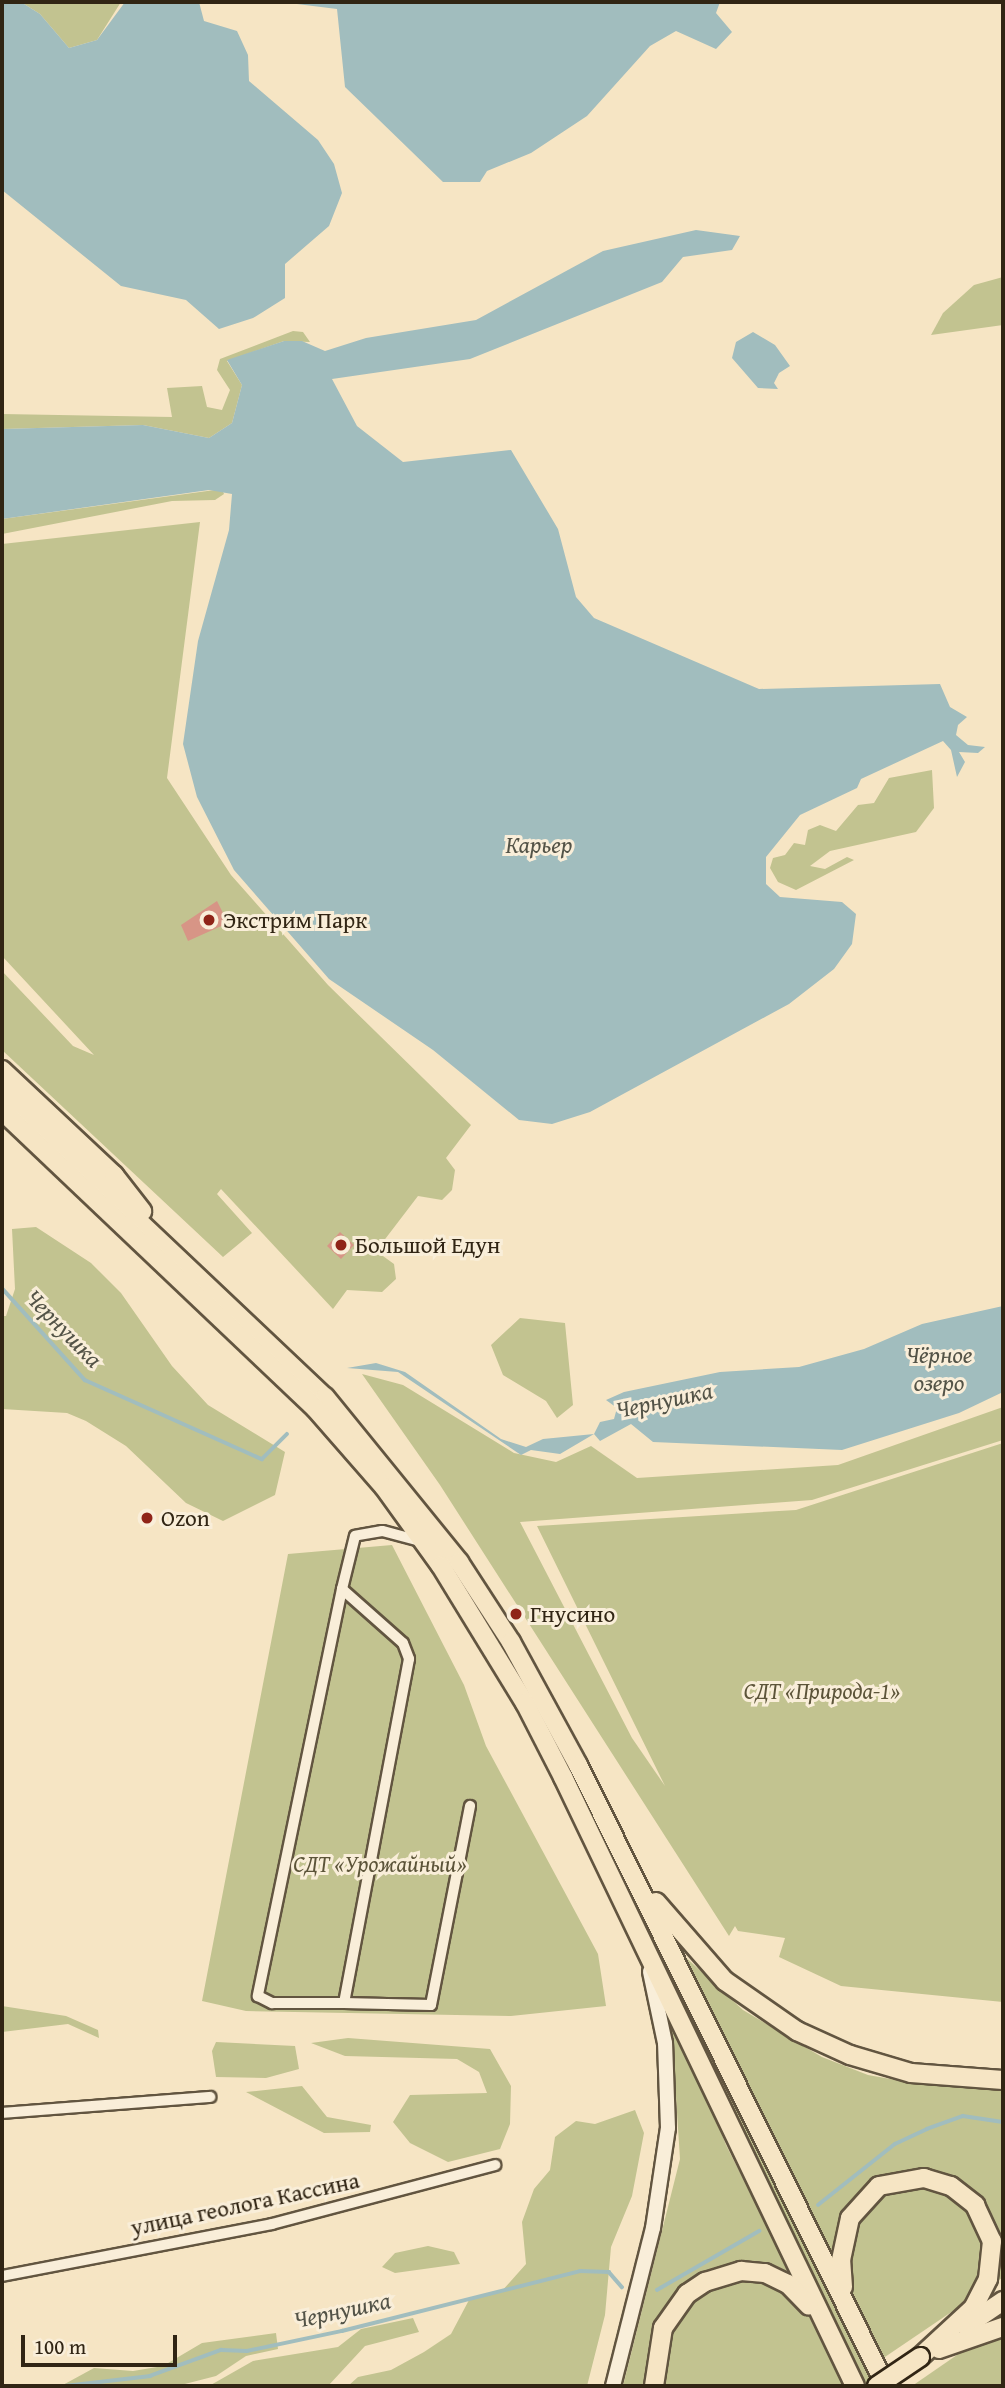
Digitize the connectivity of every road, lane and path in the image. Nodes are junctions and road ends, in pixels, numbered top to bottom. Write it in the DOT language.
graph roads {
  1 [pos="2,1070"];
  2 [pos="2,1092"];
  3 [pos="2,1111"];
  4 [pos="175,1252"];
  5 [pos="426,1544"];
  6 [pos="342,1589"];
  7 [pos="470,1806"];
  8 [pos="625,1855"];
  9 [pos="608,1867"];
  10 [pos="344,2003"];
  11 [pos="1003,2080"];
  12 [pos="210,2097"];
  13 [pos="2,2113"];
  14 [pos="495,2165"];
  15 [pos="2,2276"];
  16 [pos="1003,2301"];
  17 [pos="850,2311"];
  18 [pos="1003,2327"];
  19 [pos="829,2331"];
  20 [pos="920,2357"];
  21 [pos="613,2386"];
  22 [pos="654,2386"];
  23 [pos="855,2386"];
  24 [pos="877,2386"];
  25 [pos="886,2386"];
  1 -- 4 [label="highway"];
  2 -- 4 [label="highway"];
  3 -- 5 [label="highway"];
  4 -- 8 [label="highway"];
  5 -- 6 [label="street"];
  5 -- 9 [label="highway"];
  6 -- 10 [label="street"];
  6 -- 10 [label="street"];
  7 -- 10 [label="street"];
  8 -- 11 [label="highway"];
  8 -- 17 [label="highway"];
  9 -- 19 [label="highway"];
  9 -- 21 [label="main road"];
  12 -- 13 [label="street"];
  14 -- 15 [label="street, улица геолога Кассина"];
  16 -- 20 [label="highway"];
  17 -- 20 [label="highway"];
  17 -- 25 [label="highway"];
  18 -- 20 [label="highway"];
  19 -- 22 [label="highway"];
  19 -- 23 [label="highway"];
  20 -- 24 [label="highway, bridge"];
}
